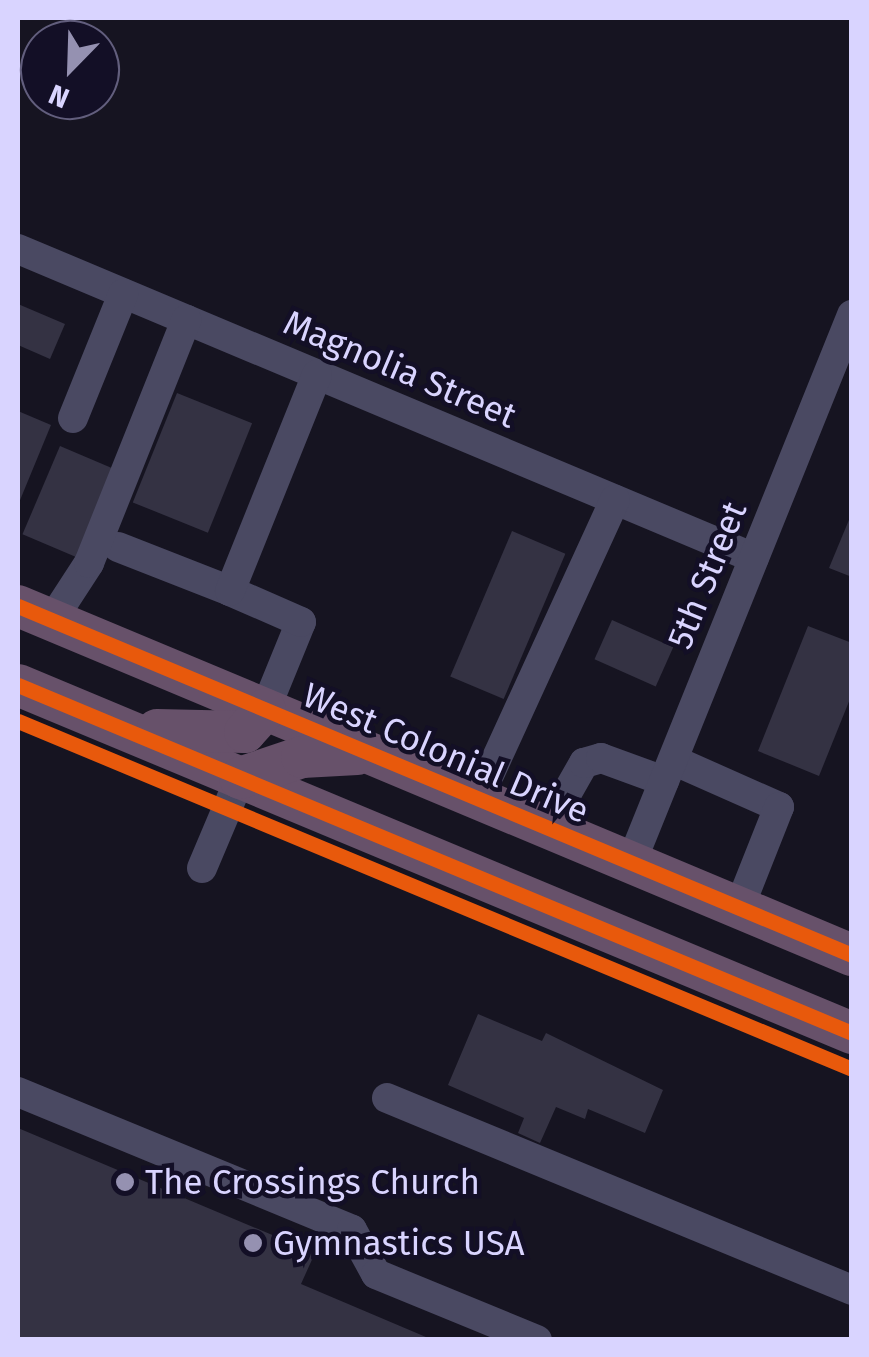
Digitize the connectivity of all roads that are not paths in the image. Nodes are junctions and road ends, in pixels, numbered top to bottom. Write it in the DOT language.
graph roads {
  1 [pos="18,248"];
  2 [pos="123,294"];
  3 [pos="852,315"];
  4 [pos="186,320"];
  5 [pos="316,375"];
  6 [pos="73,418"];
  7 [pos="615,500"];
  8 [pos="118,547"];
  9 [pos="754,558"];
  10 [pos="230,592"];
  11 [pos="35,613"];
  12 [pos="18,685"];
  13 [pos="265,710"];
  14 [pos="121,728"];
  15 [pos="368,754"];
  16 [pos="669,770"];
  17 [pos="240,778"];
  18 [pos="478,799"];
  19 [pos="547,828"];
  20 [pos="631,863"];
  21 [pos="202,868"];
  22 [pos="738,908"];
  23 [pos="852,955"];
  24 [pos="852,1033"];
  25 [pos="18,1092"];
  26 [pos="388,1098"];
  27 [pos="852,1290"];
  28 [pos="537,1340"];
  1 -- 2 [label="street, Magnolia Street"];
  2 -- 4 [label="street, Magnolia Street"];
  2 -- 6 [label="street"];
  3 -- 9 [label="street, 5th Street"];
  4 -- 5 [label="street, Magnolia Street"];
  4 -- 11 [label="street"];
  5 -- 7 [label="street, Magnolia Street"];
  5 -- 10 [label="street"];
  7 -- 9 [label="street, Magnolia Street"];
  7 -- 18 [label="street"];
  8 -- 10 [label="street"];
  9 -- 16 [label="street, 5th Street"];
  10 -- 13 [label="street"];
  11 -- 13 [label="highway, West Colonial Drive"];
  12 -- 14 [label="highway"];
  13 -- 14 [label="highway"];
  13 -- 15 [label="highway, West Colonial Drive"];
  14 -- 17 [label="highway"];
  15 -- 17 [label="highway"];
  15 -- 18 [label="highway, West Colonial Drive"];
  16 -- 19 [label="street"];
  16 -- 20 [label="street, 5th Street"];
  16 -- 22 [label="street"];
  17 -- 21 [label="street"];
  17 -- 24 [label="highway"];
  18 -- 19 [label="highway, West Colonial Drive"];
  19 -- 20 [label="highway, West Colonial Drive"];
  20 -- 22 [label="highway, West Colonial Drive"];
  22 -- 23 [label="highway, West Colonial Drive"];
  25 -- 28 [label="street"];
  26 -- 27 [label="street"];
}
